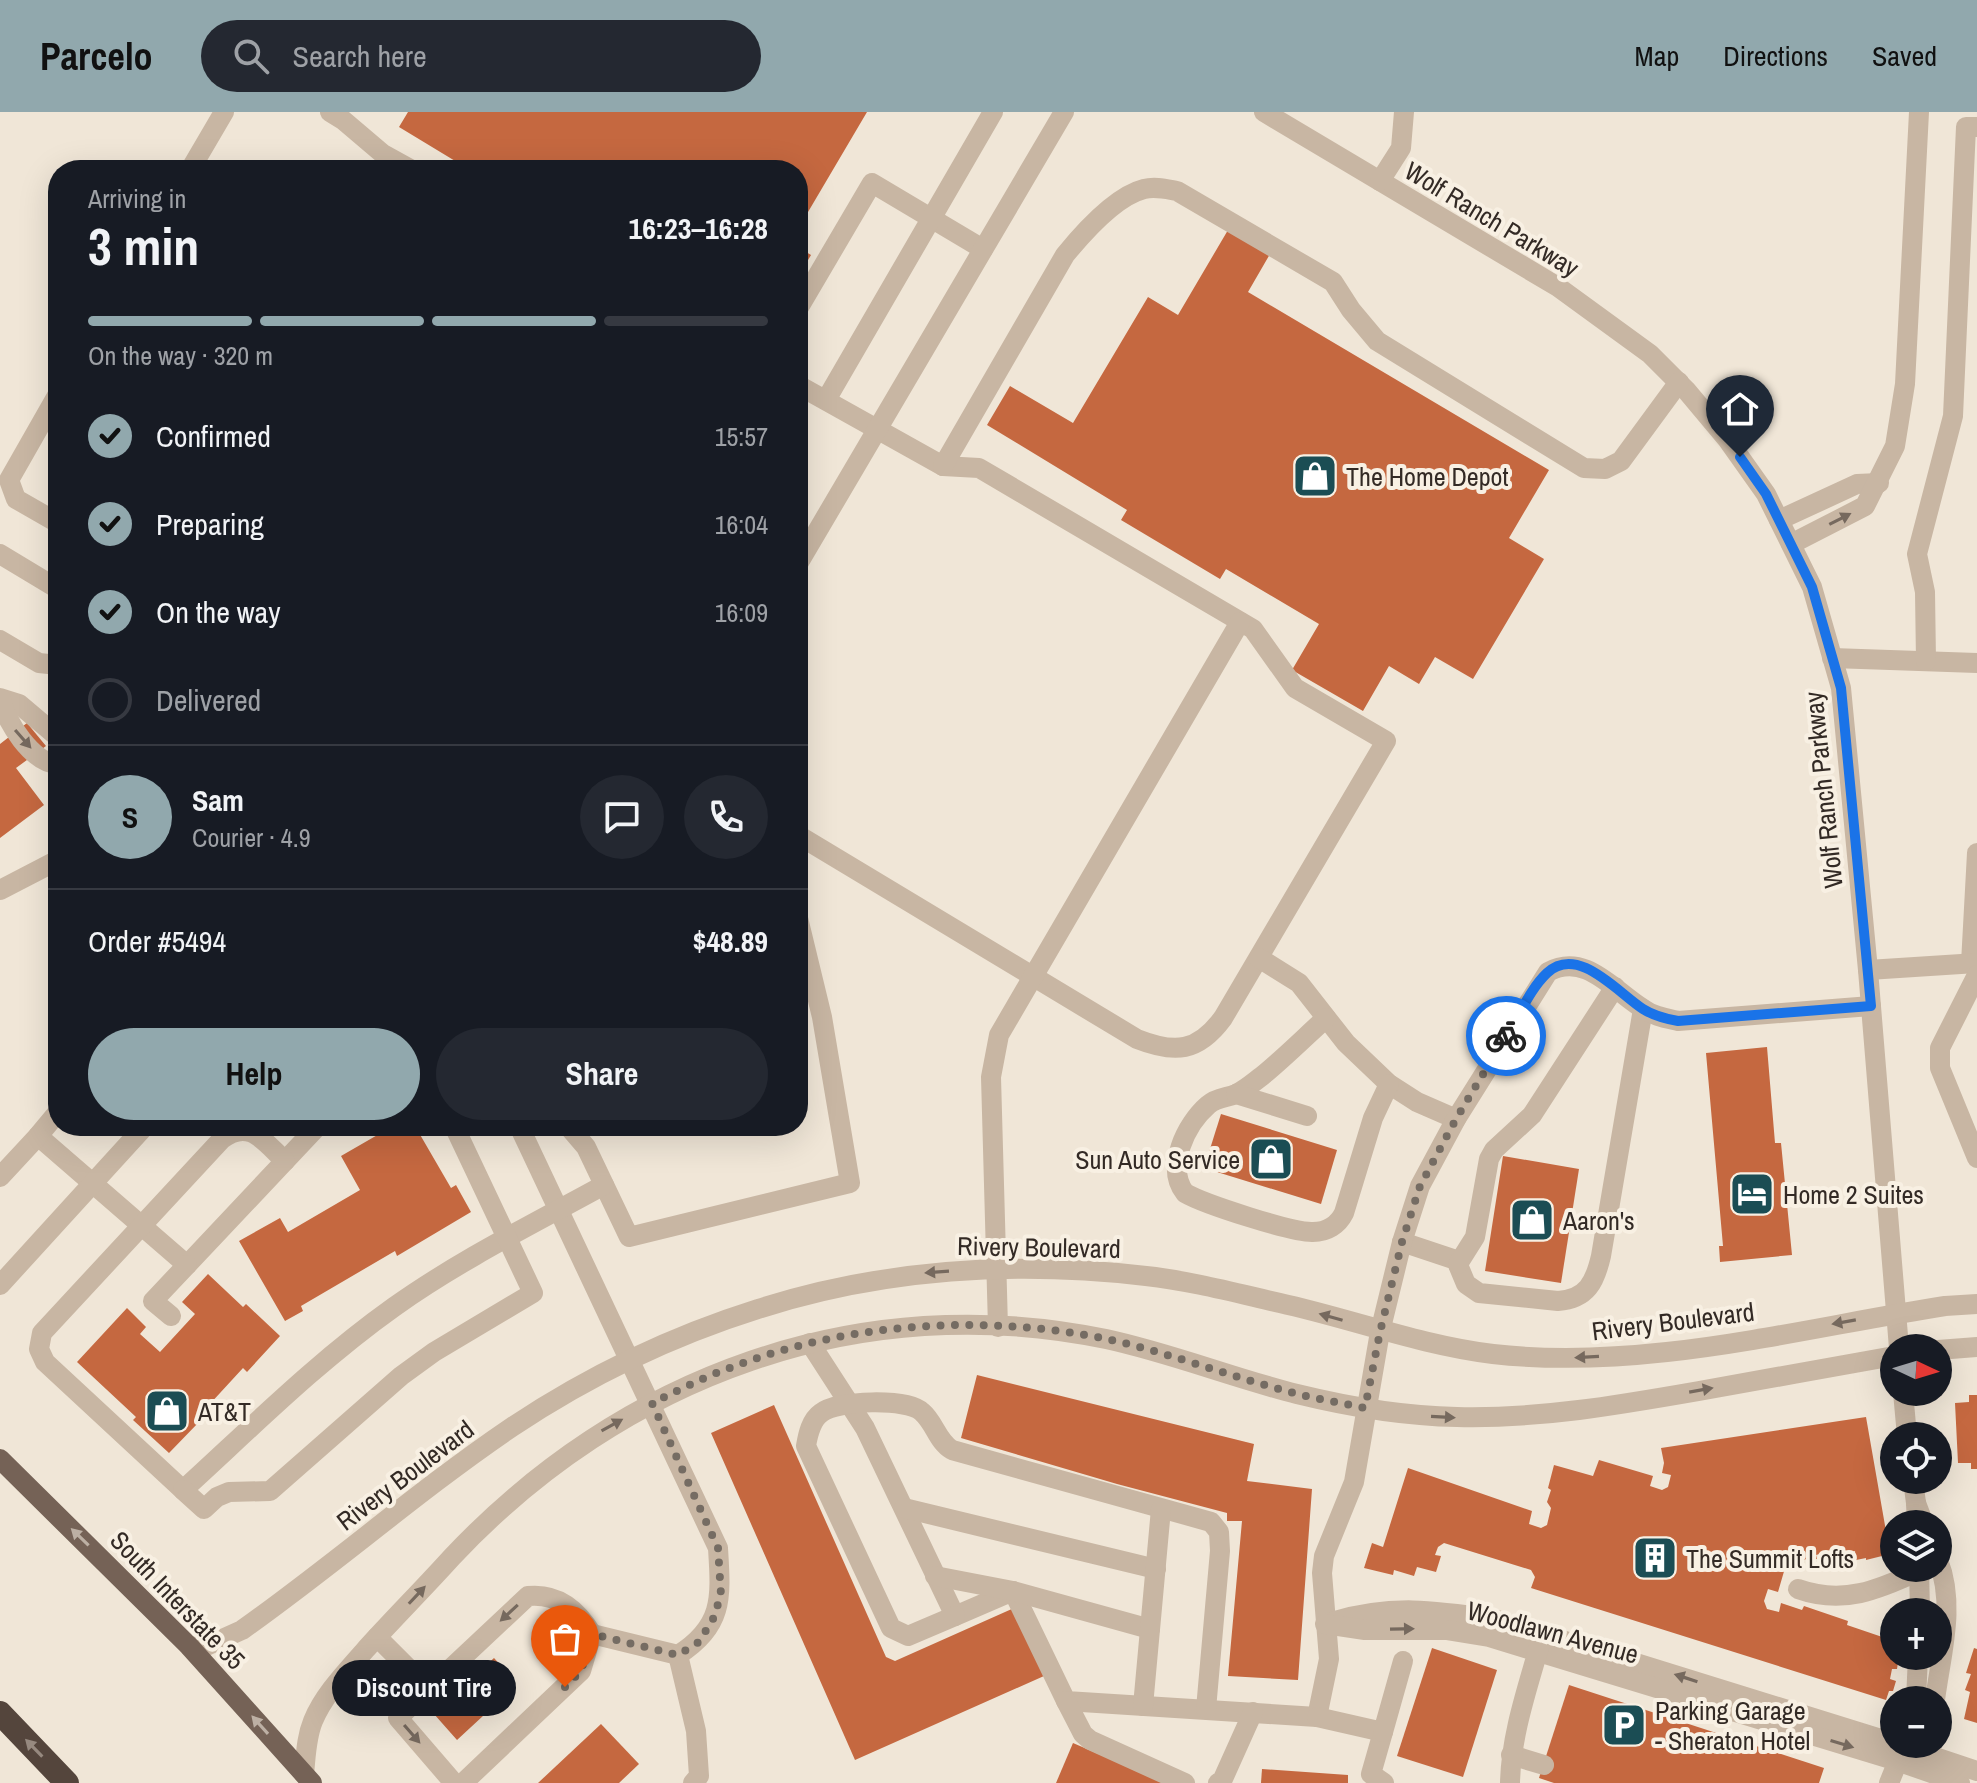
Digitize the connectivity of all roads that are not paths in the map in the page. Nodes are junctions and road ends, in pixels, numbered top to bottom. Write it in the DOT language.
graph roads {
  1 [pos="224,112"];
  2 [pos="330,112"];
  3 [pos="993,112"];
  4 [pos="1064,112"];
  5 [pos="1264,112"];
  6 [pos="1404,112"];
  7 [pos="1919,112"];
  8 [pos="1977,127"];
  9 [pos="196,160"];
  10 [pos="394,160"];
  11 [pos="1380,181"];
  12 [pos="931,219"];
  13 [pos="983,249"];
  14 [pos="808,292"];
  15 [pos="1679,382"];
  16 [pos="808,390"];
  17 [pos="826,400"];
  18 [pos="48,412"];
  19 [pos="878,430"];
  20 [pos="943,466"];
  21 [pos="1879,483"];
  22 [pos="48,517"];
  23 [pos="1779,520"];
  24 [pos="1791,544"];
  25 [pos="808,547"];
  26 [pos="0,554"];
  27 [pos="48,583"];
  28 [pos="1240,622"];
  29 [pos="0,640"];
  30 [pos="1832,658"];
  31 [pos="1926,661"];
  32 [pos="1977,663"];
  33 [pos="48,664"];
  34 [pos="0,699"];
  35 [pos="48,729"];
  36 [pos="48,763"];
  37 [pos="808,841"];
  38 [pos="1977,853"];
  39 [pos="48,865"];
  40 [pos="0,890"];
  41 [pos="1259,958"];
  42 [pos="808,959"];
  43 [pos="1975,967"];
  44 [pos="1868,970"];
  45 [pos="1032,977"];
  46 [pos="1615,987"];
  47 [pos="1871,1006"];
  48 [pos="1643,1009"];
  49 [pos="1326,1018"];
  50 [pos="1389,1084"];
  51 [pos="1236,1094"];
  52 [pos="1307,1116"];
  53 [pos="1456,1119"];
  54 [pos="48,1124"];
  55 [pos="38,1136"];
  56 [pos="136,1136"];
  57 [pos="226,1136"];
  58 [pos="256,1136"];
  59 [pos="309,1136"];
  60 [pos="459,1136"];
  61 [pos="524,1136"];
  62 [pos="577,1136"];
  63 [pos="1977,1158"];
  64 [pos="285,1161"];
  65 [pos="0,1177"];
  66 [pos="92,1183"];
  67 [pos="604,1185"];
  68 [pos="559,1209"];
  69 [pos="141,1225"];
  70 [pos="506,1237"];
  71 [pos="1402,1242"];
  72 [pos="1458,1264"];
  73 [pos="187,1265"];
  74 [pos="997,1269"];
  75 [pos="0,1285"];
  76 [pos="1977,1304"];
  77 [pos="1895,1314"];
  78 [pos="171,1316"];
  79 [pos="998,1327"];
  80 [pos="1380,1332"];
  81 [pos="1897,1334"];
  82 [pos="810,1343"];
  83 [pos="1977,1347"];
  84 [pos="1952,1349"];
  85 [pos="1880,1358"];
  86 [pos="631,1360"];
  87 [pos="652,1403"];
  88 [pos="849,1403"];
  89 [pos="1365,1408"];
  90 [pos="0,1459"];
  91 [pos="183,1490"];
  92 [pos="904,1508"];
  93 [pos="1161,1509"];
  94 [pos="1156,1569"];
  95 [pos="935,1576"];
  96 [pos="1894,1582"];
  97 [pos="1945,1582"];
  98 [pos="1798,1589"];
  99 [pos="1013,1591"];
  100 [pos="955,1616"];
  101 [pos="1325,1624"];
  102 [pos="1150,1629"];
  103 [pos="592,1634"];
  104 [pos="377,1637"];
  105 [pos="1541,1642"];
  106 [pos="189,1646"];
  107 [pos="678,1655"];
  108 [pos="1403,1661"];
  109 [pos="1937,1686"];
  110 [pos="428,1688"];
  111 [pos="1066,1701"];
  112 [pos="1143,1706"];
  113 [pos="1206,1709"];
  114 [pos="1253,1712"];
  115 [pos="0,1713"];
  116 [pos="1317,1717"];
  117 [pos="1383,1732"];
  118 [pos="1880,1742"];
  119 [pos="1511,1755"];
  120 [pos="1897,1758"];
  121 [pos="1927,1763"];
  122 [pos="1544,1765"];
  123 [pos="1977,1771"];
  124 [pos="308,1779"];
  125 [pos="697,1781"];
  126 [pos="67,1783"];
  127 [pos="454,1783"];
  128 [pos="463,1783"];
  129 [pos="1185,1783"];
  130 [pos="1218,1783"];
  131 [pos="1384,1783"];
  132 [pos="1510,1783"];
  133 [pos="1889,1783"];
  134 [pos="1960,1783"];
  1 -- 9 [label="street"];
  2 -- 10 [label="street"];
  3 -- 12 [label="street"];
  4 -- 13 [label="street"];
  5 -- 11 [label="street, Wolf Ranch Parkway"];
  6 -- 11 [label="street"];
  7 -- 21 [label="street"];
  8 -- 31 [label="street"];
  11 -- 15 [label="street, Wolf Ranch Parkway"];
  12 -- 13 [label="street"];
  12 -- 14 [label="street"];
  12 -- 17 [label="street"];
  13 -- 19 [label="street"];
  15 -- 20 [label="street"];
  15 -- 23 [label="street, Wolf Ranch Parkway"];
  16 -- 17 [label="street"];
  17 -- 19 [label="street"];
  18 -- 22 [label="street"];
  19 -- 20 [label="street"];
  19 -- 25 [label="street"];
  20 -- 28 [label="street"];
  21 -- 23 [label="street"];
  24 -- 21 [label="street, one-way"];
  23 -- 24 [label="street, Wolf Ranch Parkway"];
  24 -- 30 [label="street, Wolf Ranch Parkway"];
  26 -- 27 [label="street"];
  28 -- 41 [label="street"];
  28 -- 45 [label="street"];
  29 -- 33 [label="street"];
  30 -- 31 [label="street"];
  30 -- 44 [label="street, Wolf Ranch Parkway"];
  31 -- 32 [label="street"];
  34 -- 35 [label="street"];
  34 -- 36 [label="street, one-way"];
  37 -- 45 [label="street"];
  38 -- 43 [label="street"];
  39 -- 40 [label="street"];
  41 -- 45 [label="street"];
  41 -- 49 [label="street"];
  42 -- 67 [label="street"];
  43 -- 44 [label="street"];
  43 -- 63 [label="street"];
  44 -- 47 [label="street, Wolf Ranch Parkway"];
  45 -- 74 [label="street"];
  46 -- 48 [label="street"];
  46 -- 53 [label="street"];
  46 -- 72 [label="street"];
  47 -- 48 [label="street"];
  47 -- 77 [label="street, Wolf Ranch Parkway"];
  48 -- 72 [label="street"];
  49 -- 50 [label="street"];
  49 -- 51 [label="street"];
  50 -- 51 [label="street"];
  50 -- 53 [label="street"];
  51 -- 52 [label="street"];
  53 -- 71 [label="street"];
  54 -- 55 [label="street"];
  55 -- 65 [label="street"];
  55 -- 66 [label="street"];
  56 -- 66 [label="street"];
  57 -- 69 [label="street"];
  58 -- 64 [label="street"];
  59 -- 64 [label="street"];
  60 -- 70 [label="street"];
  61 -- 68 [label="street"];
  62 -- 67 [label="street"];
  64 -- 73 [label="street"];
  66 -- 69 [label="street"];
  66 -- 75 [label="street"];
  67 -- 68 [label="street"];
  68 -- 70 [label="street"];
  68 -- 86 [label="street"];
  69 -- 73 [label="street"];
  69 -- 91 [label="street"];
  70 -- 91 [label="street"];
  70 -- 91 [label="street"];
  71 -- 72 [label="street"];
  71 -- 80 [label="street"];
  73 -- 78 [label="street"];
  74 -- 79 [label="street"];
  80 -- 74 [label="street, Rivery Boulevard, one-way"];
  74 -- 86 [label="street, Rivery Boulevard, one-way"];
  76 -- 77 [label="street, Rivery Boulevard"];
  77 -- 80 [label="street, Rivery Boulevard, one-way"];
  77 -- 81 [label="street, Wolf Ranch Parkway"];
  79 -- 82 [label="street"];
  79 -- 89 [label="street"];
  80 -- 89 [label="street"];
  82 -- 87 [label="street"];
  82 -- 88 [label="street"];
  83 -- 84 [label="street"];
  89 -- 85 [label="street, one-way"];
  86 -- 87 [label="street"];
  86 -- 106 [label="street, Rivery Boulevard"];
  104 -- 87 [label="street, one-way"];
  87 -- 107 [label="street"];
  88 -- 92 [label="street"];
  88 -- 93 [label="street"];
  88 -- 100 [label="street"];
  89 -- 101 [label="street"];
  106 -- 90 [label="main road, South Interstate 35, one-way"];
  92 -- 94 [label="street"];
  92 -- 95 [label="street"];
  93 -- 94 [label="street"];
  93 -- 113 [label="street"];
  94 -- 102 [label="street"];
  95 -- 99 [label="street"];
  95 -- 100 [label="street"];
  96 -- 98 [label="street"];
  97 -- 109 [label="street"];
  99 -- 100 [label="street"];
  99 -- 102 [label="street"];
  99 -- 111 [label="street"];
  101 -- 105 [label="street, Woodlawn Avenue"];
  101 -- 116 [label="street"];
  102 -- 112 [label="street"];
  103 -- 107 [label="street"];
  103 -- 110 [label="street, one-way"];
  103 -- 128 [label="street"];
  104 -- 110 [label="street"];
  104 -- 124 [label="street"];
  105 -- 118 [label="street, Woodlawn Avenue"];
  105 -- 119 [label="street"];
  124 -- 106 [label="main road, South Interstate 35, one-way"];
  107 -- 125 [label="street"];
  108 -- 117 [label="street"];
  110 -- 127 [label="street, one-way"];
  111 -- 112 [label="street"];
  111 -- 129 [label="street"];
  112 -- 113 [label="street"];
  113 -- 114 [label="street"];
  114 -- 116 [label="street"];
  114 -- 130 [label="street"];
  126 -- 115 [label="highway, one-way"];
  116 -- 117 [label="street"];
  117 -- 131 [label="street"];
  119 -- 122 [label="street"];
  119 -- 132 [label="street"];
  120 -- 133 [label="street"];
  121 -- 123 [label="street, Woodlawn Avenue"];
  121 -- 134 [label="street, Woodlawn Avenue"];
}
